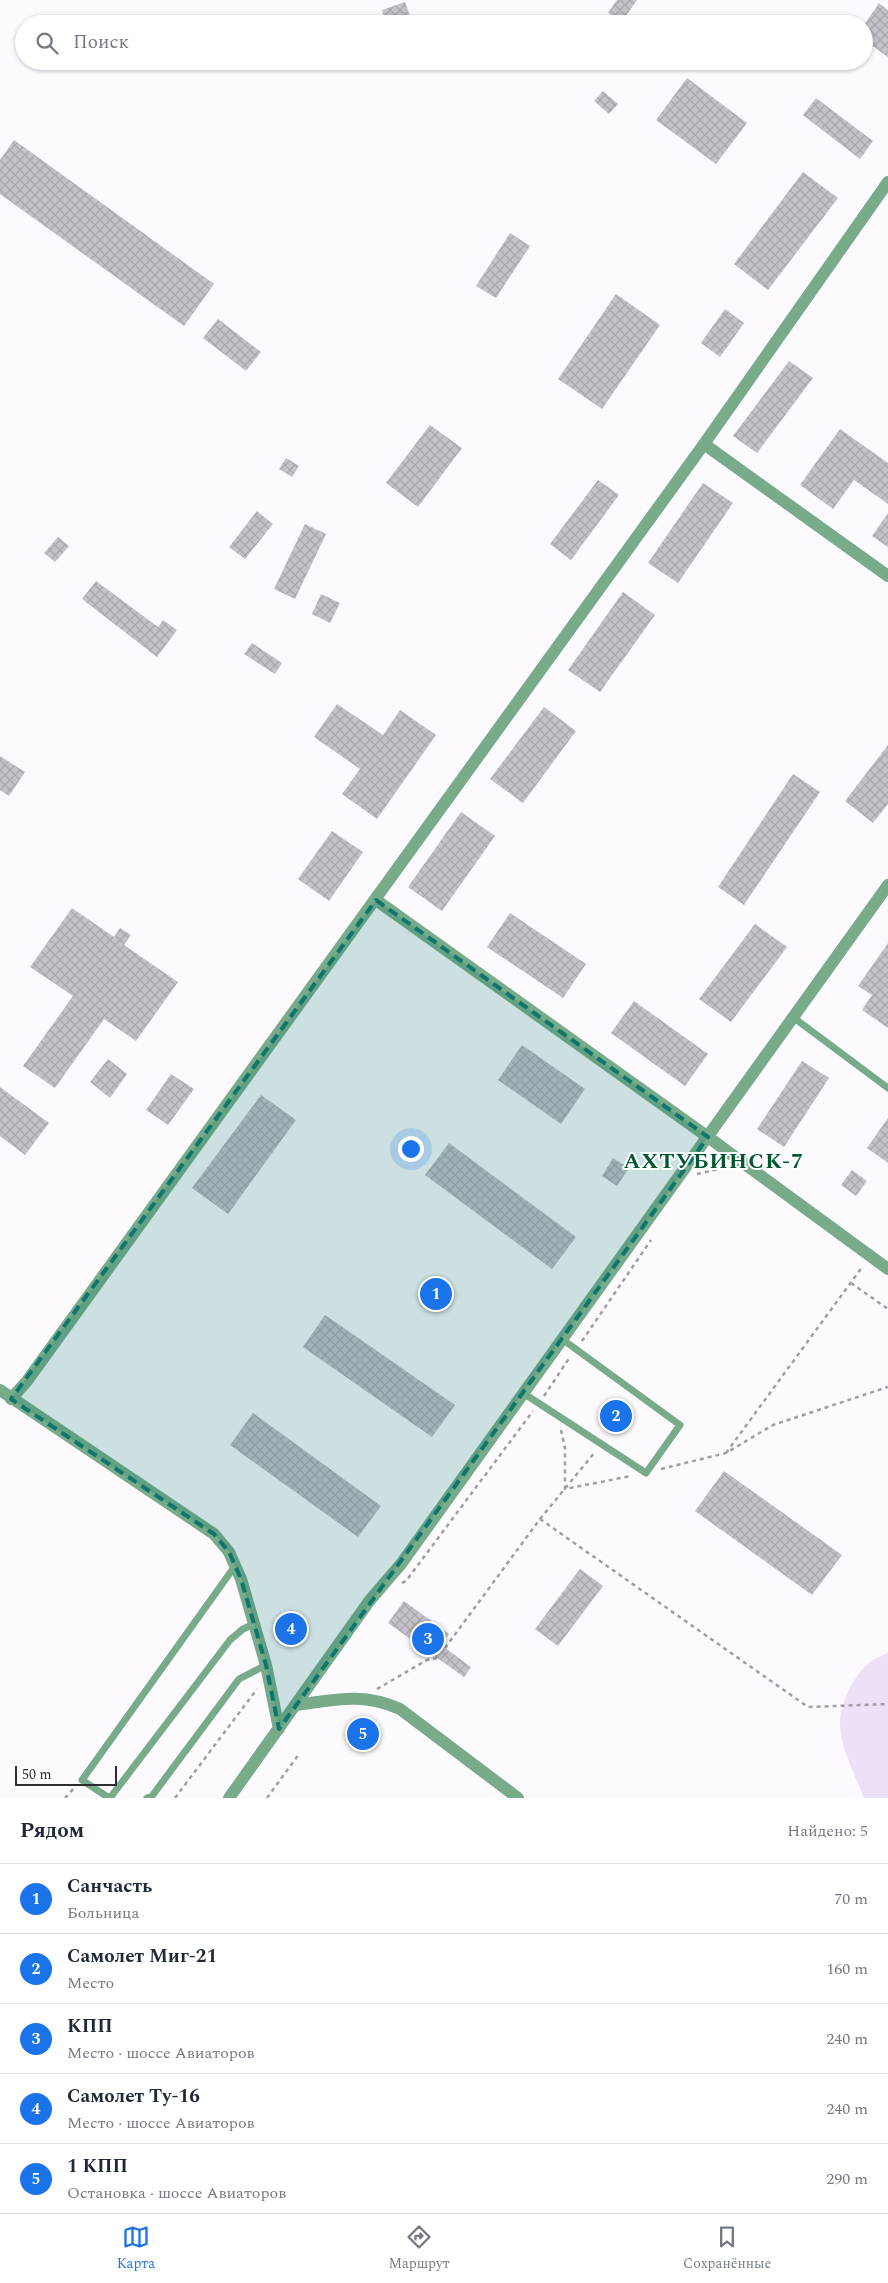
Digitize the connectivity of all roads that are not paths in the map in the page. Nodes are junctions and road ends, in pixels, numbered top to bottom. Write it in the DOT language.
graph roads {
  1 [pos="888,182"];
  2 [pos="704,444"];
  3 [pos="888,576"];
  4 [pos="888,885"];
  5 [pos="376,900"];
  6 [pos="794,1018"];
  7 [pos="888,1088"];
  8 [pos="708,1137"];
  9 [pos="888,1269"];
  10 [pos="562,1339"];
  11 [pos="0,1390"];
  12 [pos="522,1392"];
  13 [pos="11,1399"];
  14 [pos="235,1566"];
  15 [pos="254,1624"];
  16 [pos="266,1666"];
  17 [pos="296,1705"];
  18 [pos="279,1729"];
  19 [pos="109,1798"];
  20 [pos="146,1798"];
  21 [pos="229,1798"];
  22 [pos="518,1798"];
  1 -- 2 [label="street"];
  2 -- 3 [label="street"];
  2 -- 5 [label="street"];
  4 -- 6 [label="street"];
  5 -- 8 [label="street"];
  5 -- 13 [label="street"];
  6 -- 7 [label="lane"];
  6 -- 8 [label="street"];
  8 -- 9 [label="street"];
  8 -- 10 [label="street"];
  10 -- 12 [label="street"];
  10 -- 12 [label="lane"];
  11 -- 13 [label="street"];
  12 -- 17 [label="street"];
  13 -- 14 [label="street"];
  14 -- 15 [label="street"];
  14 -- 19 [label="lane"];
  15 -- 16 [label="street"];
  15 -- 19 [label="lane"];
  16 -- 18 [label="street"];
  16 -- 20 [label="lane"];
  17 -- 18 [label="street"];
  17 -- 22 [label="street"];
  18 -- 21 [label="street"];
}
